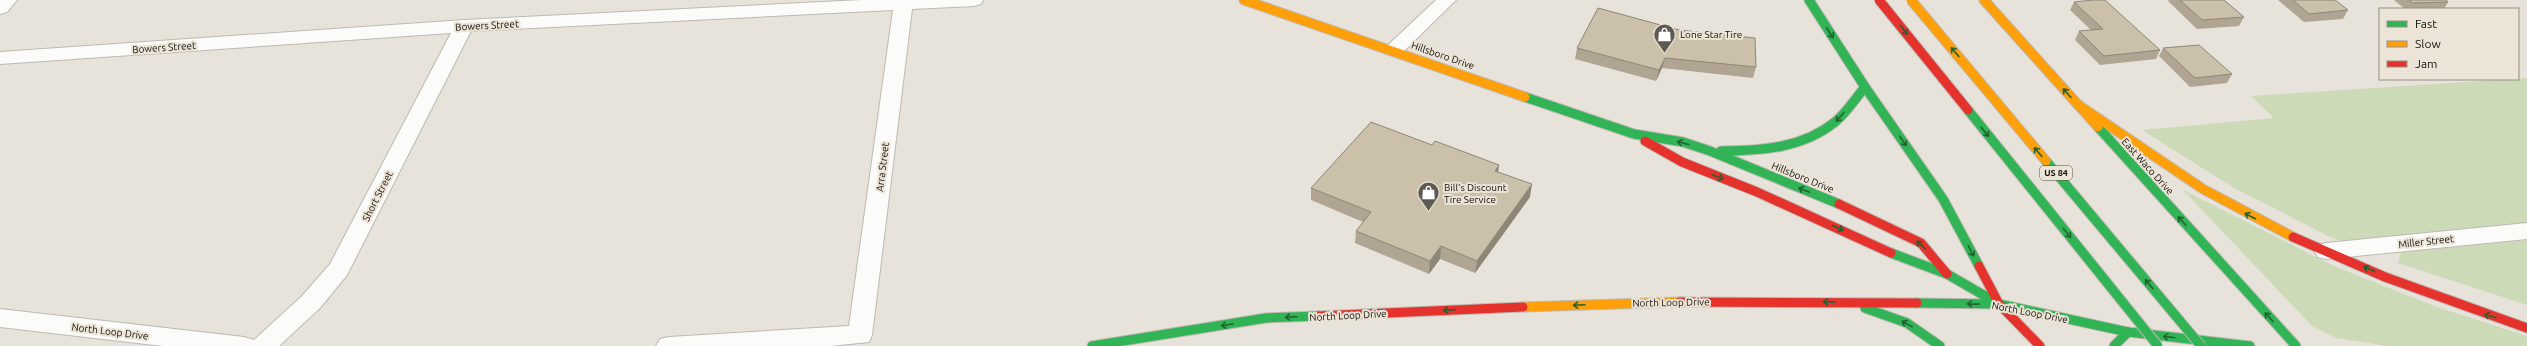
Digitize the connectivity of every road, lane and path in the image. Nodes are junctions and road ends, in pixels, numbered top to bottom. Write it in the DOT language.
graph roads {
  1 [pos="8,0"];
  2 [pos="974,0"];
  3 [pos="1244,0"];
  4 [pos="1447,0"];
  5 [pos="1809,0"];
  6 [pos="1879,0"];
  7 [pos="1911,0"];
  8 [pos="1984,0"];
  9 [pos="904,2"];
  10 [pos="0,8"];
  11 [pos="464,26"];
  12 [pos="1394,50"];
  13 [pos="0,58"];
  14 [pos="1865,87"];
  15 [pos="2077,104"];
  16 [pos="1634,134"];
  17 [pos="1710,151"];
  18 [pos="2527,231"];
  19 [pos="2326,251"];
  20 [pos="1947,274"];
  21 [pos="1846,302"];
  22 [pos="1999,304"];
  23 [pos="0,318"];
  24 [pos="2527,328"];
  25 [pos="2128,332"];
  26 [pos="244,346"];
  27 [pos="263,346"];
  28 [pos="668,346"];
  29 [pos="1092,346"];
  30 [pos="1940,346"];
  31 [pos="2040,346"];
  32 [pos="2114,346"];
  33 [pos="2158,346"];
  34 [pos="2201,346"];
  35 [pos="2250,346"];
  36 [pos="2296,346"];
  1 -- 10 [label="street"];
  2 -- 9 [label="street, Bowers Street"];
  3 -- 12 [label="main road, Hillsboro Drive"];
  4 -- 12 [label="street"];
  5 -- 14 [label="main road, one-way"];
  6 -- 33 [label="main road, US 84, one-way, bridge"];
  34 -- 7 [label="main road, US 84, one-way, bridge"];
  15 -- 8 [label="main road, East Waco Drive, one-way"];
  9 -- 11 [label="street, Bowers Street"];
  9 -- 28 [label="street, Arra Street"];
  11 -- 13 [label="street, Bowers Street"];
  11 -- 27 [label="street, Short Street"];
  12 -- 16 [label="main road, Hillsboro Drive"];
  14 -- 17 [label="main road, one-way"];
  14 -- 22 [label="main road, one-way"];
  19 -- 15 [label="main road, one-way"];
  36 -- 15 [label="main road, East Waco Drive, one-way"];
  17 -- 16 [label="main road, Hillsboro Drive, one-way"];
  16 -- 20 [label="main road, Hillsboro Drive, one-way"];
  20 -- 17 [label="main road, Hillsboro Drive, one-way"];
  18 -- 19 [label="street, Miller Street"];
  24 -- 19 [label="main road, one-way"];
  20 -- 22 [label="main road, Hillsboro Drive"];
  22 -- 21 [label="main road, North Loop Drive, one-way"];
  21 -- 29 [label="main road, North Loop Drive, one-way"];
  30 -- 21 [label="main road, one-way"];
  22 -- 25 [label="main road, North Loop Drive"];
  22 -- 31 [label="main road"];
  23 -- 26 [label="street, North Loop Drive"];
  25 -- 32 [label="main road"];
  35 -- 25 [label="main road, North Loop Drive, one-way"];
}
